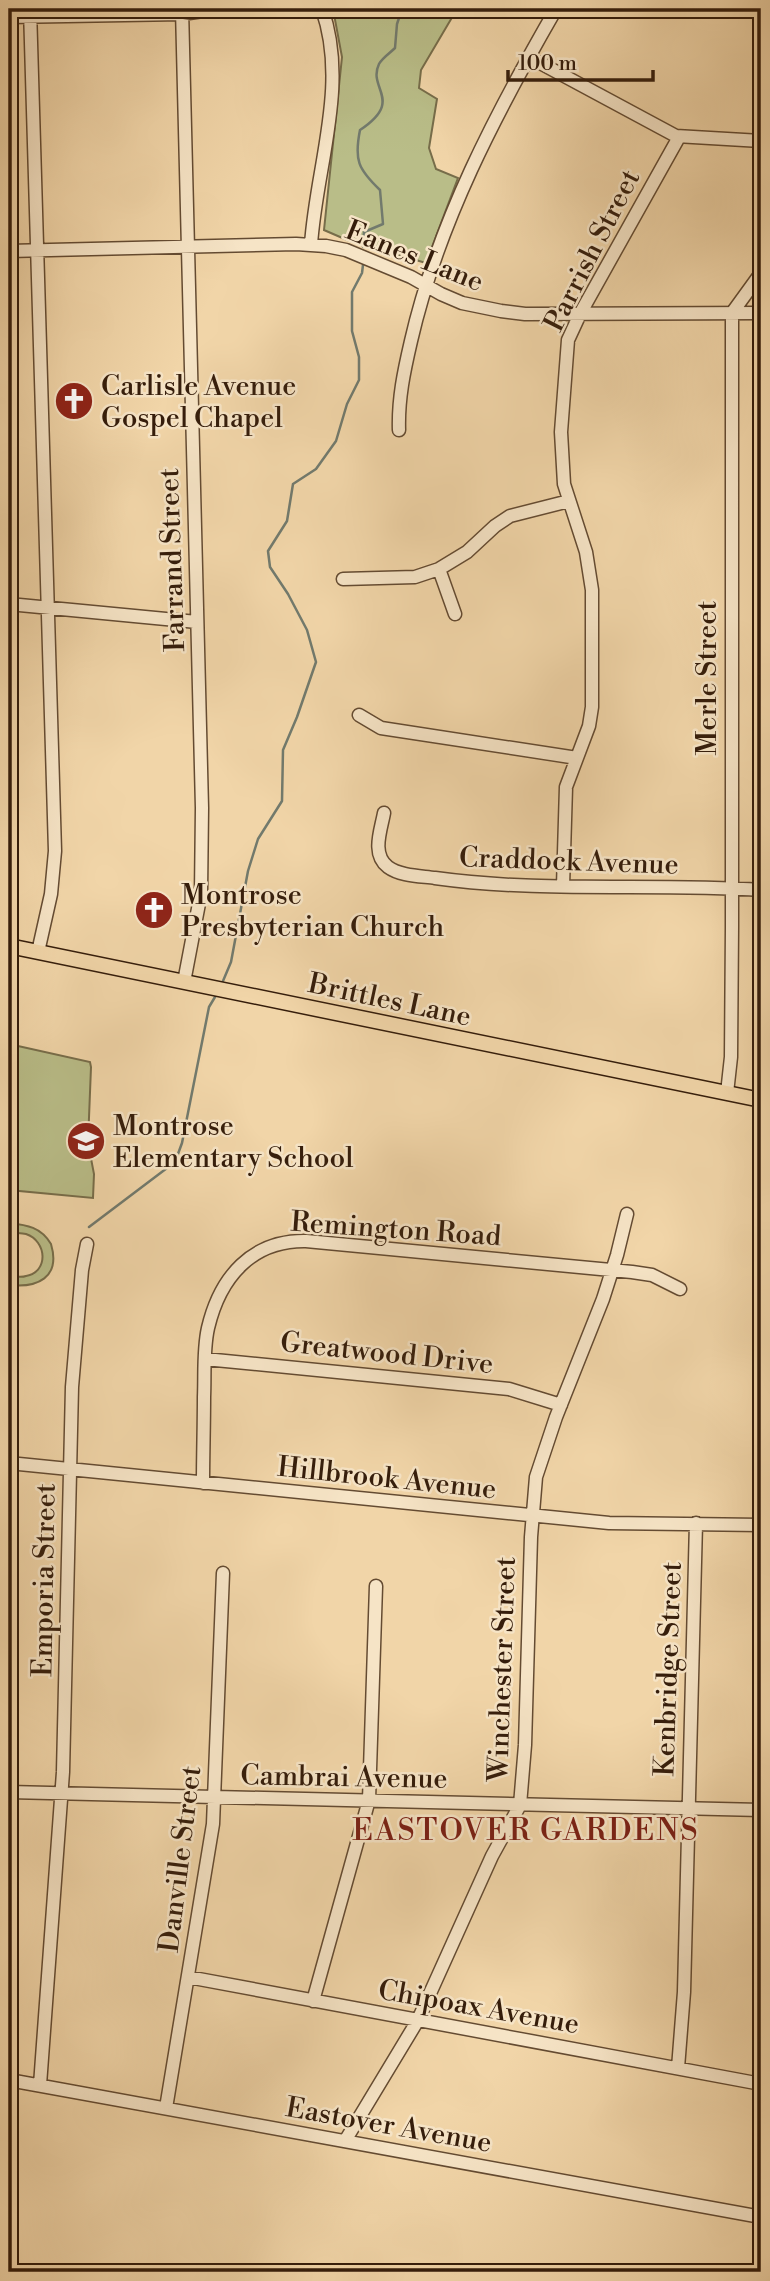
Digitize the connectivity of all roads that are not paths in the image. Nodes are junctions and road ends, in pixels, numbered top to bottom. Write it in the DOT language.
graph roads {
  1 [pos="217,9"];
  2 [pos="322,9"];
  3 [pos="556,9"];
  4 [pos="182,11"];
  5 [pos="30,13"];
  6 [pos="9,17"];
  7 [pos="529,57"];
  8 [pos="679,137"];
  9 [pos="761,141"];
  10 [pos="311,245"];
  11 [pos="188,248"];
  12 [pos="9,251"];
  13 [pos="36,251"];
  14 [pos="761,273"];
  15 [pos="425,285"];
  16 [pos="732,313"];
  17 [pos="761,313"];
  18 [pos="580,314"];
  19 [pos="398,430"];
  20 [pos="569,501"];
  21 [pos="439,569"];
  22 [pos="343,579"];
  23 [pos="9,604"];
  24 [pos="47,608"];
  25 [pos="454,614"];
  26 [pos="197,621"];
  27 [pos="359,715"];
  28 [pos="577,758"];
  29 [pos="384,813"];
  30 [pos="563,886"];
  31 [pos="731,888"];
  32 [pos="761,890"];
  33 [pos="9,946"];
  34 [pos="38,952"];
  35 [pos="184,982"];
  36 [pos="727,1093"];
  37 [pos="761,1100"];
  38 [pos="627,1214"];
  39 [pos="87,1244"];
  40 [pos="612,1270"];
  41 [pos="680,1289"];
  42 [pos="205,1359"];
  43 [pos="561,1405"];
  44 [pos="9,1463"];
  45 [pos="70,1470"];
  46 [pos="203,1483"];
  47 [pos="532,1516"];
  48 [pos="696,1523"];
  49 [pos="761,1525"];
  50 [pos="223,1573"];
  51 [pos="376,1586"];
  52 [pos="9,1792"];
  53 [pos="62,1794"];
  54 [pos="216,1797"];
  55 [pos="369,1800"];
  56 [pos="520,1804"];
  57 [pos="689,1808"];
  58 [pos="761,1810"];
  59 [pos="188,1978"];
  60 [pos="313,2001"];
  61 [pos="418,2021"];
  62 [pos="678,2068"];
  63 [pos="9,2080"];
  64 [pos="761,2084"];
  65 [pos="40,2085"];
  66 [pos="166,2108"];
  67 [pos="345,2141"];
  68 [pos="761,2217"];
  1 -- 4 [label="street"];
  2 -- 10 [label="street"];
  3 -- 7 [label="street"];
  4 -- 5 [label="street"];
  4 -- 11 [label="street, Farrand Street"];
  5 -- 6 [label="street"];
  5 -- 13 [label="street"];
  7 -- 8 [label="street"];
  7 -- 15 [label="street"];
  8 -- 9 [label="street"];
  8 -- 18 [label="street, Parrish Street"];
  10 -- 11 [label="street, Eanes Lane"];
  10 -- 15 [label="street, Eanes Lane"];
  11 -- 13 [label="street, Eanes Lane"];
  11 -- 26 [label="street, Farrand Street"];
  12 -- 13 [label="street, Eanes Lane"];
  13 -- 24 [label="street"];
  14 -- 16 [label="street"];
  15 -- 18 [label="street, Eanes Lane"];
  15 -- 19 [label="street"];
  16 -- 17 [label="street, Eanes Lane"];
  16 -- 18 [label="street, Eanes Lane"];
  16 -- 31 [label="street, Merle Street"];
  18 -- 20 [label="street, Parrish Street"];
  20 -- 21 [label="street"];
  20 -- 28 [label="street, Parrish Street"];
  21 -- 22 [label="street"];
  21 -- 25 [label="street"];
  23 -- 24 [label="street"];
  24 -- 26 [label="street"];
  24 -- 34 [label="street"];
  26 -- 35 [label="street, Farrand Street"];
  27 -- 28 [label="street"];
  28 -- 30 [label="street, Parrish Street"];
  29 -- 30 [label="street, Craddock Avenue"];
  30 -- 31 [label="street, Craddock Avenue"];
  31 -- 32 [label="street, Craddock Avenue"];
  31 -- 36 [label="street, Merle Street"];
  33 -- 34 [label="main road, Brittles Lane"];
  34 -- 35 [label="main road, Brittles Lane"];
  35 -- 36 [label="main road, Brittles Lane"];
  36 -- 37 [label="main road, Brittles Lane"];
  38 -- 40 [label="street, Winchester Street"];
  39 -- 45 [label="street, Emporia Street"];
  40 -- 41 [label="street, Remington Road"];
  40 -- 42 [label="street, Remington Road"];
  40 -- 43 [label="street, Winchester Street"];
  42 -- 43 [label="street, Greatwood Drive"];
  42 -- 46 [label="street, Remington Road"];
  43 -- 47 [label="street, Winchester Street"];
  44 -- 45 [label="street, Hillbrook Avenue"];
  45 -- 46 [label="street, Hillbrook Avenue"];
  45 -- 53 [label="street, Emporia Street"];
  46 -- 47 [label="street, Hillbrook Avenue"];
  47 -- 48 [label="street, Hillbrook Avenue"];
  47 -- 56 [label="street, Winchester Street"];
  48 -- 49 [label="street, Hillbrook Avenue"];
  48 -- 57 [label="street, Kenbridge Street"];
  50 -- 54 [label="street, Danville Street"];
  51 -- 55 [label="street"];
  52 -- 53 [label="street, Cambrai Avenue"];
  53 -- 54 [label="street, Cambrai Avenue"];
  53 -- 65 [label="street, Emporia Street"];
  54 -- 55 [label="street, Cambrai Avenue"];
  54 -- 59 [label="street, Danville Street"];
  55 -- 56 [label="street, Cambrai Avenue"];
  55 -- 60 [label="street"];
  56 -- 57 [label="street, Cambrai Avenue"];
  56 -- 61 [label="street, Winchester Street"];
  57 -- 58 [label="street, Cambrai Avenue"];
  57 -- 62 [label="street, Kenbridge Street"];
  59 -- 60 [label="street, Chipoax Avenue"];
  59 -- 66 [label="street, Danville Street"];
  60 -- 61 [label="street, Chipoax Avenue"];
  61 -- 62 [label="street, Chipoax Avenue"];
  61 -- 67 [label="street, Winchester Street"];
  62 -- 64 [label="street, Chipoax Avenue"];
  63 -- 65 [label="street, Eastover Avenue"];
  65 -- 66 [label="street, Eastover Avenue"];
  66 -- 67 [label="street, Eastover Avenue"];
  67 -- 68 [label="street, Eastover Avenue"];
}
